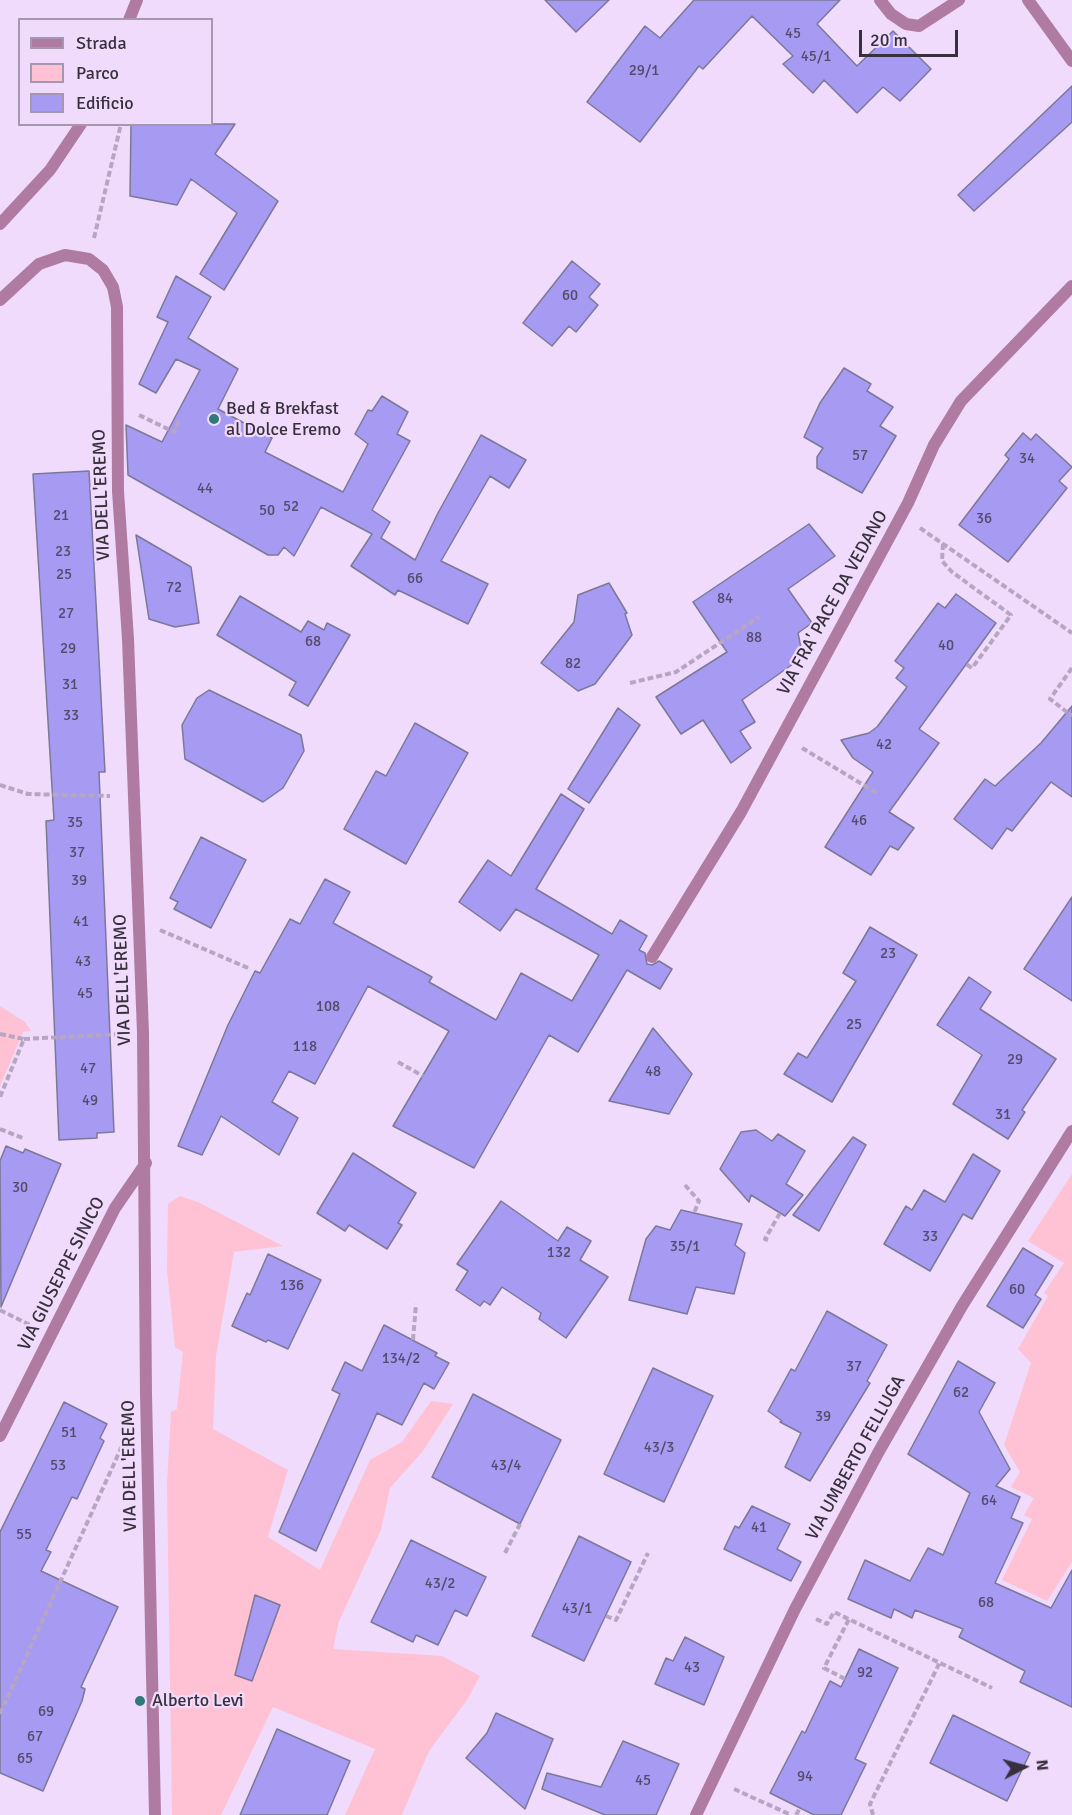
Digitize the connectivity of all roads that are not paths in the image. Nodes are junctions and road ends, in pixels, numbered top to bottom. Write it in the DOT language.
graph roads {
  1 [pos="137,0"];
  2 [pos="880,0"];
  3 [pos="959,0"];
  4 [pos="1028,0"];
  5 [pos="130,18"];
  6 [pos="1072,61"];
  7 [pos="80,126"];
  8 [pos="0,224"];
  9 [pos="1072,286"];
  10 [pos="0,300"];
  11 [pos="651,957"];
  12 [pos="1072,1131"];
  13 [pos="146,1163"];
  14 [pos="0,1436"];
  15 [pos="155,1815"];
  16 [pos="696,1815"];
  1 -- 5 [label="street"];
  2 -- 3 [label="street"];
  4 -- 6 [label="street"];
  7 -- 8 [label="street"];
  9 -- 11 [label="street, VIA FRA' PACE DA VEDANO"];
  10 -- 13 [label="street, VIA DELL'EREMO"];
  12 -- 16 [label="street, VIA UMBERTO FELLUGA"];
  13 -- 14 [label="street, VIA GIUSEPPE SINICO"];
  13 -- 15 [label="street, VIA DELL'EREMO"];
}
